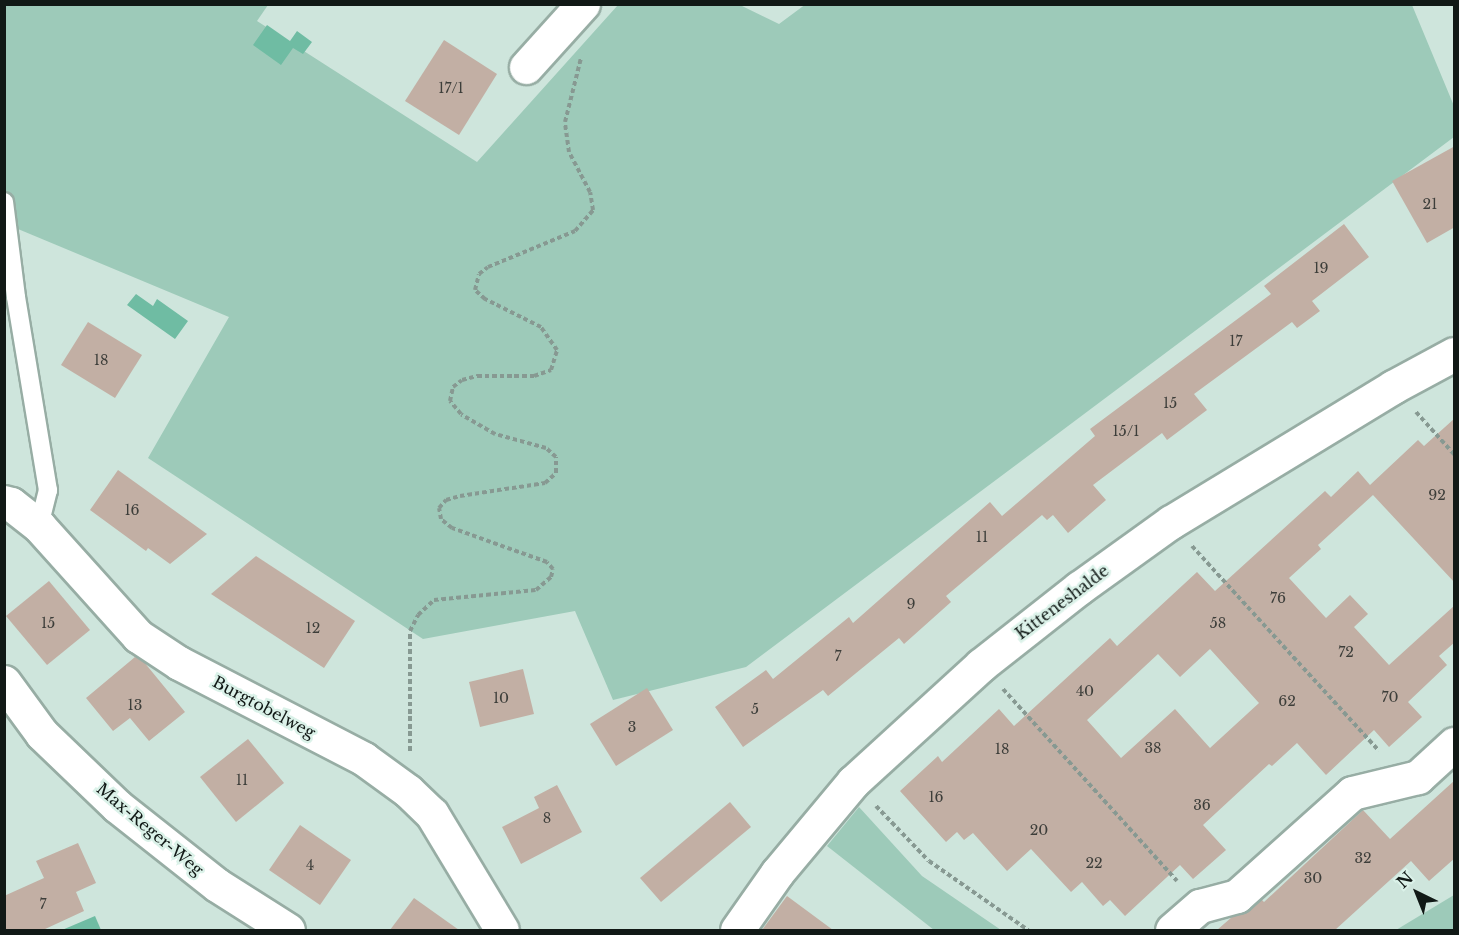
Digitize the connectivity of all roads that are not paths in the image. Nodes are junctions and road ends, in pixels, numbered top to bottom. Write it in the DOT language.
graph roads {
  1 [pos="583,4"];
  2 [pos="526,68"];
  3 [pos="4,202"];
  4 [pos="1455,354"];
  5 [pos="4,502"];
  6 [pos="39,526"];
  7 [pos="4,682"];
  8 [pos="1455,744"];
  9 [pos="288,930"];
  10 [pos="502,930"];
  11 [pos="737,930"];
  12 [pos="1172,930"];
  1 -- 2 [label="street"];
  3 -- 6 [label="lane"];
  4 -- 11 [label="street, Kitteneshalde"];
  5 -- 6 [label="street, Burgtobelweg"];
  6 -- 10 [label="street, Burgtobelweg"];
  7 -- 9 [label="street, Max-Reger-Weg"];
  8 -- 12 [label="street"];
}
